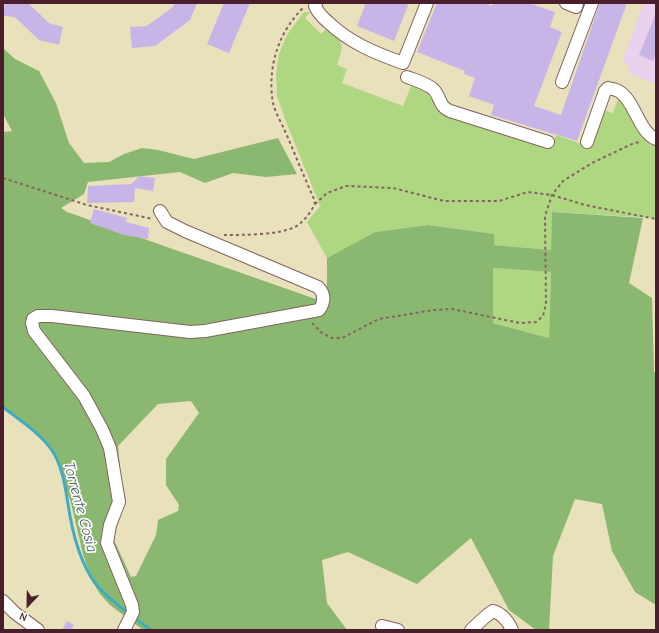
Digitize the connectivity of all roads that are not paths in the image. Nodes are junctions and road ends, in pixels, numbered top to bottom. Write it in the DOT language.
graph roads {
  1 [pos="427,3"];
  2 [pos="566,3"];
  3 [pos="577,3"];
  4 [pos="592,3"];
  5 [pos="312,4"];
  6 [pos="407,77"];
  7 [pos="562,82"];
  8 [pos="655,139"];
  9 [pos="548,142"];
  10 [pos="587,142"];
  11 [pos="160,211"];
  12 [pos="3,601"];
  13 [pos="126,626"];
  14 [pos="382,626"];
  15 [pos="38,630"];
  16 [pos="398,630"];
  17 [pos="471,630"];
  18 [pos="512,630"];
  1 -- 5 [label="street"];
  2 -- 3 [label="street"];
  4 -- 7 [label="street"];
  6 -- 9 [label="street"];
  8 -- 10 [label="street"];
  11 -- 13 [label="street"];
  12 -- 15 [label="street"];
  14 -- 16 [label="street"];
  17 -- 18 [label="street"];
}
